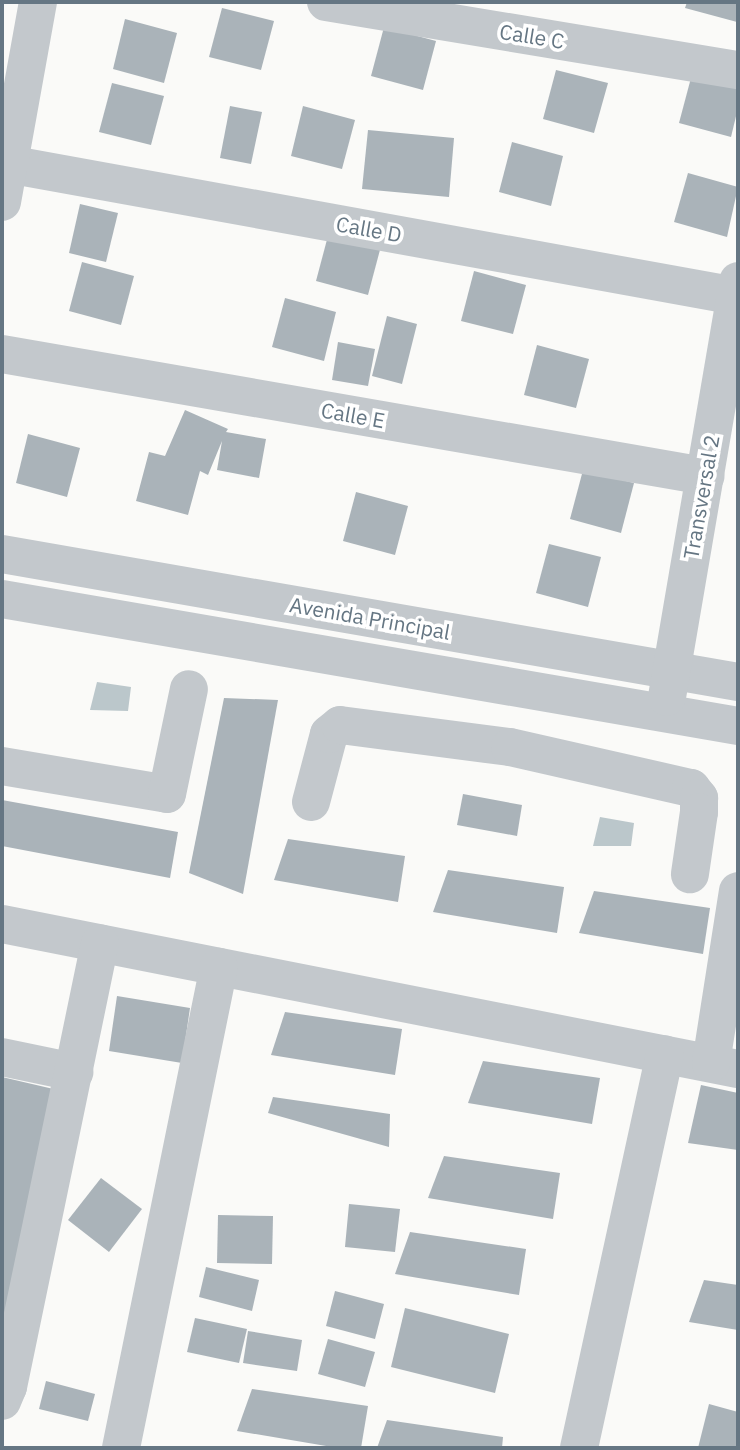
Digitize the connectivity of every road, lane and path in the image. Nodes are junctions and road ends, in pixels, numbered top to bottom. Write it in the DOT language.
graph roads {
  1 [pos="38,2"];
  2 [pos="326,2"];
  3 [pos="738,70"];
  4 [pos="5,164"];
  5 [pos="2,202"];
  6 [pos="737,289"];
  7 [pos="2,354"];
  8 [pos="705,476"];
  9 [pos="2,554"];
  10 [pos="2,599"];
  11 [pos="527,645"];
  12 [pos="671,670"];
  13 [pos="738,682"];
  14 [pos="521,688"];
  15 [pos="189,689"];
  16 [pos="664,712"];
  17 [pos="738,726"];
  18 [pos="510,747"];
  19 [pos="2,765"];
  20 [pos="311,802"];
  21 [pos="690,874"];
  22 [pos="738,891"];
  23 [pos="2,924"];
  24 [pos="100,943"];
  25 [pos="219,967"];
  26 [pos="665,1054"];
  27 [pos="2,1057"];
  28 [pos="724,1066"];
  29 [pos="74,1072"];
  30 [pos="2,1401"];
  31 [pos="121,1448"];
  32 [pos="579,1448"];
  1 -- 4 [label="street"];
  2 -- 3 [label="street, Calle C"];
  4 -- 5 [label="street"];
  4 -- 6 [label="street, Calle D"];
  6 -- 8 [label="street, Transversal 2"];
  7 -- 8 [label="street, Calle E"];
  8 -- 12 [label="street, Transversal 2"];
  9 -- 11 [label="street, Avenida Principal"];
  10 -- 14 [label="street, Avenida Principal"];
  11 -- 12 [label="street, Avenida Principal"];
  11 -- 14 [label="street"];
  12 -- 13 [label="street, Avenida Principal"];
  12 -- 16 [label="street, Transversal 2"];
  14 -- 16 [label="street, Avenida Principal"];
  14 -- 18 [label="street"];
  15 -- 19 [label="street"];
  16 -- 17 [label="street, Avenida Principal"];
  18 -- 20 [label="street"];
  18 -- 21 [label="street"];
  22 -- 28 [label="street"];
  23 -- 24 [label="street"];
  24 -- 25 [label="street"];
  24 -- 29 [label="street"];
  25 -- 26 [label="street"];
  25 -- 31 [label="street"];
  26 -- 28 [label="street"];
  26 -- 32 [label="street"];
  27 -- 29 [label="street"];
  29 -- 30 [label="street"];
}
